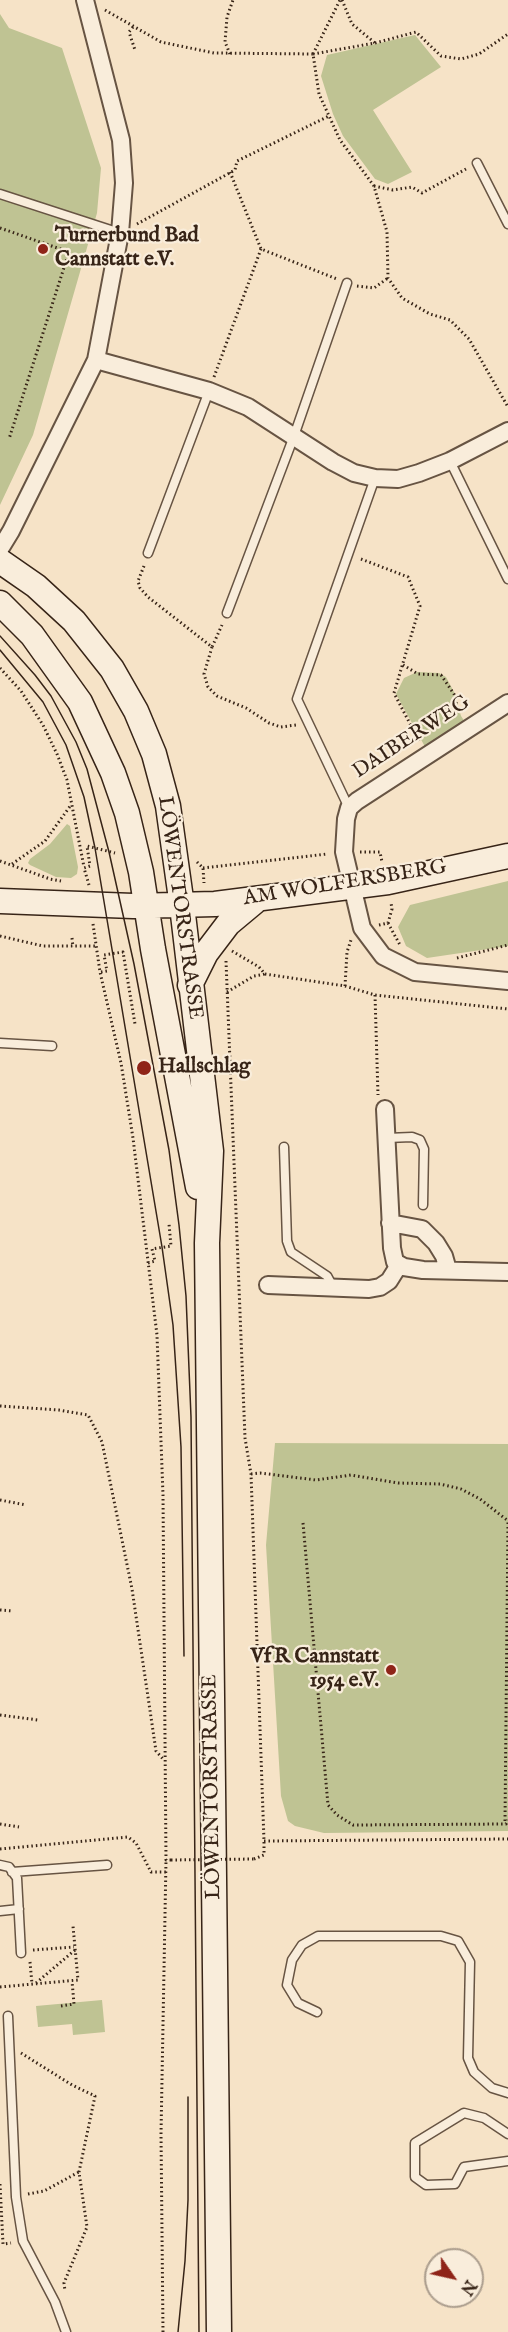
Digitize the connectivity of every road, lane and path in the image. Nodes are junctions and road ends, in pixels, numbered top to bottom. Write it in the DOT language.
graph roads {
  1 [pos="85,0"];
  2 [pos="233,0"];
  3 [pos="341,0"];
  4 [pos="101,7"];
  5 [pos="133,27"];
  6 [pos="508,34"];
  7 [pos="375,43"];
  8 [pos="135,50"];
  9 [pos="230,54"];
  10 [pos="313,54"];
  11 [pos="329,116"];
  12 [pos="477,163"];
  13 [pos="230,172"];
  14 [pos="374,186"];
  15 [pos="0,194"];
  16 [pos="508,224"];
  17 [pos="0,228"];
  18 [pos="120,233"];
  19 [pos="261,249"];
  20 [pos="388,278"];
  21 [pos="348,283"];
  22 [pos="96,360"];
  23 [pos="209,391"];
  24 [pos="508,407"];
  25 [pos="508,431"];
  26 [pos="294,436"];
  27 [pos="9,439"];
  28 [pos="450,461"];
  29 [pos="375,478"];
  30 [pos="0,549"];
  31 [pos="148,552"];
  32 [pos="348,554"];
  33 [pos="0,561"];
  34 [pos="508,579"];
  35 [pos="0,603"];
  36 [pos="227,613"];
  37 [pos="212,646"];
  38 [pos="403,665"];
  39 [pos="0,669"];
  40 [pos="508,703"];
  41 [pos="308,721"];
  42 [pos="468,729"];
  43 [pos="427,755"];
  44 [pos="70,805"];
  45 [pos="349,808"];
  46 [pos="344,852"];
  47 [pos="508,856"];
  48 [pos="0,861"];
  49 [pos="12,864"];
  50 [pos="84,868"];
  51 [pos="203,868"];
  52 [pos="80,882"];
  53 [pos="88,882"];
  54 [pos="72,883"];
  55 [pos="351,888"];
  56 [pos="258,899"];
  57 [pos="0,901"];
  58 [pos="146,906"];
  59 [pos="182,906"];
  60 [pos="362,928"];
  61 [pos="0,936"];
  62 [pos="24,938"];
  63 [pos="72,938"];
  64 [pos="18,941"];
  65 [pos="508,945"];
  66 [pos="73,947"];
  67 [pos="447,961"];
  68 [pos="100,972"];
  69 [pos="265,974"];
  70 [pos="508,981"];
  71 [pos="190,985"];
  72 [pos="345,986"];
  73 [pos="227,992"];
  74 [pos="375,994"];
  75 [pos="508,1009"];
  76 [pos="135,1024"];
  77 [pos="0,1043"];
  78 [pos="52,1046"];
  79 [pos="385,1109"];
  80 [pos="387,1138"];
  81 [pos="284,1148"];
  82 [pos="423,1205"];
  83 [pos="390,1223"];
  84 [pos="169,1224"];
  85 [pos="207,1243"];
  86 [pos="148,1263"];
  87 [pos="399,1265"];
  88 [pos="448,1270"];
  89 [pos="508,1272"];
  90 [pos="268,1285"];
  91 [pos="333,1288"];
  92 [pos="0,1407"];
  93 [pos="250,1474"];
  94 [pos="0,1500"];
  95 [pos="26,1505"];
  96 [pos="508,1521"];
  97 [pos="303,1523"];
  98 [pos="0,1610"];
  99 [pos="13,1611"];
  100 [pos="0,1715"];
  101 [pos="38,1720"];
  102 [pos="165,1761"];
  103 [pos="507,1820"];
  104 [pos="0,1824"];
  105 [pos="19,1827"];
  106 [pos="508,1839"];
  107 [pos="264,1841"];
  108 [pos="0,1849"];
  109 [pos="169,1860"];
  110 [pos="0,1864"];
  111 [pos="106,1865"];
  112 [pos="12,1872"];
  113 [pos="166,1872"];
  114 [pos="19,1909"];
  115 [pos="0,1911"];
  116 [pos="73,1926"];
  117 [pos="75,1949"];
  118 [pos="25,1952"];
  119 [pos="30,1962"];
  120 [pos="72,1981"];
  121 [pos="33,1984"];
  122 [pos="0,1987"];
  123 [pos="61,2006"];
  124 [pos="317,2012"];
  125 [pos="8,2016"];
  126 [pos="9,2049"];
  127 [pos="508,2093"];
  128 [pos="508,2134"];
  129 [pos="508,2162"];
  130 [pos="79,2172"];
  131 [pos="0,2184"];
  132 [pos="44,2191"];
  133 [pos="3,2244"];
  134 [pos="66,2296"];
  135 [pos="66,2332"];
  136 [pos="163,2332"];
  137 [pos="219,2332"];
  1 -- 18 [label="street"];
  2 -- 9 [label="path"];
  3 -- 7 [label="path"];
  3 -- 10 [label="path"];
  4 -- 5 [label="path"];
  5 -- 8 [label="path"];
  5 -- 9 [label="path"];
  6 -- 7 [label="path"];
  7 -- 10 [label="path"];
  9 -- 10 [label="path"];
  10 -- 11 [label="path"];
  11 -- 13 [label="path"];
  11 -- 14 [label="path"];
  12 -- 14 [label="path"];
  12 -- 16 [label="lane"];
  13 -- 18 [label="path"];
  13 -- 19 [label="path"];
  14 -- 20 [label="path"];
  15 -- 18 [label="lane"];
  17 -- 27 [label="path"];
  18 -- 22 [label="street"];
  19 -- 21 [label="path"];
  19 -- 23 [label="path"];
  20 -- 21 [label="path"];
  20 -- 24 [label="path"];
  21 -- 26 [label="lane"];
  22 -- 23 [label="street"];
  22 -- 30 [label="street"];
  23 -- 26 [label="street"];
  23 -- 31 [label="lane"];
  25 -- 28 [label="street"];
  26 -- 29 [label="street"];
  26 -- 36 [label="lane"];
  28 -- 29 [label="street"];
  28 -- 34 [label="lane"];
  29 -- 32 [label="lane"];
  31 -- 37 [label="path"];
  32 -- 38 [label="path"];
  32 -- 41 [label="lane"];
  33 -- 59 [label="main road, LÖWENTORSTRASSE"];
  35 -- 58 [label="main road, LÖWENTORSTRASSE"];
  36 -- 37 [label="path"];
  37 -- 41 [label="path"];
  38 -- 42 [label="path"];
  38 -- 43 [label="path"];
  39 -- 44 [label="path"];
  40 -- 42 [label="street, DAIBERWEG"];
  41 -- 45 [label="lane"];
  42 -- 43 [label="street, DAIBERWEG"];
  43 -- 45 [label="street, DAIBERWEG"];
  44 -- 49 [label="path"];
  44 -- 50 [label="path"];
  45 -- 46 [label="street, DAIBERWEG"];
  46 -- 51 [label="path"];
  46 -- 55 [label="street, DAIBERWEG"];
  47 -- 55 [label="main road, AM WOLFERSBERG"];
  48 -- 49 [label="path"];
  49 -- 54 [label="path"];
  52 -- 53 [label="path"];
  55 -- 56 [label="main road, AM WOLFERSBERG"];
  55 -- 60 [label="street, DAIBERWEG"];
  56 -- 59 [label="main road, AM WOLFERSBERG"];
  56 -- 71 [label="main road"];
  57 -- 58 [label="main road"];
  58 -- 59 [label="main road"];
  58 -- 85 [label="main road, LÖWENTORSTRASSE"];
  59 -- 71 [label="main road, LÖWENTORSTRASSE"];
  60 -- 70 [label="street"];
  60 -- 72 [label="path"];
  61 -- 64 [label="path"];
  62 -- 64 [label="path"];
  63 -- 66 [label="path"];
  64 -- 66 [label="path"];
  65 -- 67 [label="path"];
  66 -- 68 [label="path"];
  68 -- 76 [label="path"];
  68 -- 86 [label="path"];
  69 -- 72 [label="path"];
  69 -- 73 [label="path"];
  69 -- 73 [label="path"];
  71 -- 85 [label="main road, LÖWENTORSTRASSE"];
  72 -- 74 [label="path"];
  73 -- 93 [label="path"];
  74 -- 75 [label="path"];
  74 -- 79 [label="path"];
  77 -- 78 [label="lane"];
  79 -- 80 [label="street"];
  80 -- 82 [label="lane"];
  80 -- 83 [label="street"];
  81 -- 91 [label="lane"];
  83 -- 87 [label="street"];
  83 -- 88 [label="street"];
  84 -- 86 [label="path"];
  85 -- 137 [label="main road, LÖWENTORSTRASSE"];
  86 -- 102 [label="path"];
  87 -- 88 [label="street"];
  87 -- 91 [label="street"];
  88 -- 89 [label="street"];
  90 -- 91 [label="street"];
  92 -- 102 [label="path"];
  93 -- 96 [label="path"];
  93 -- 107 [label="path"];
  94 -- 95 [label="path"];
  96 -- 103 [label="path"];
  97 -- 103 [label="path"];
  98 -- 99 [label="path"];
  100 -- 101 [label="path"];
  102 -- 109 [label="path"];
  104 -- 105 [label="path"];
  106 -- 107 [label="path"];
  107 -- 109 [label="path, bridge"];
  108 -- 113 [label="path"];
  109 -- 113 [label="path"];
  110 -- 112 [label="lane"];
  111 -- 112 [label="lane"];
  112 -- 114 [label="lane"];
  113 -- 136 [label="path"];
  114 -- 115 [label="lane"];
  114 -- 118 [label="lane"];
  116 -- 117 [label="path"];
  117 -- 118 [label="path"];
  117 -- 120 [label="path"];
  117 -- 121 [label="path"];
  119 -- 121 [label="path"];
  120 -- 121 [label="path"];
  120 -- 123 [label="path"];
  121 -- 122 [label="path"];
  124 -- 127 [label="lane"];
  125 -- 126 [label="lane"];
  126 -- 130 [label="path"];
  126 -- 135 [label="lane"];
  128 -- 129 [label="lane"];
  130 -- 132 [label="path"];
  130 -- 134 [label="path"];
  131 -- 133 [label="path"];
}
